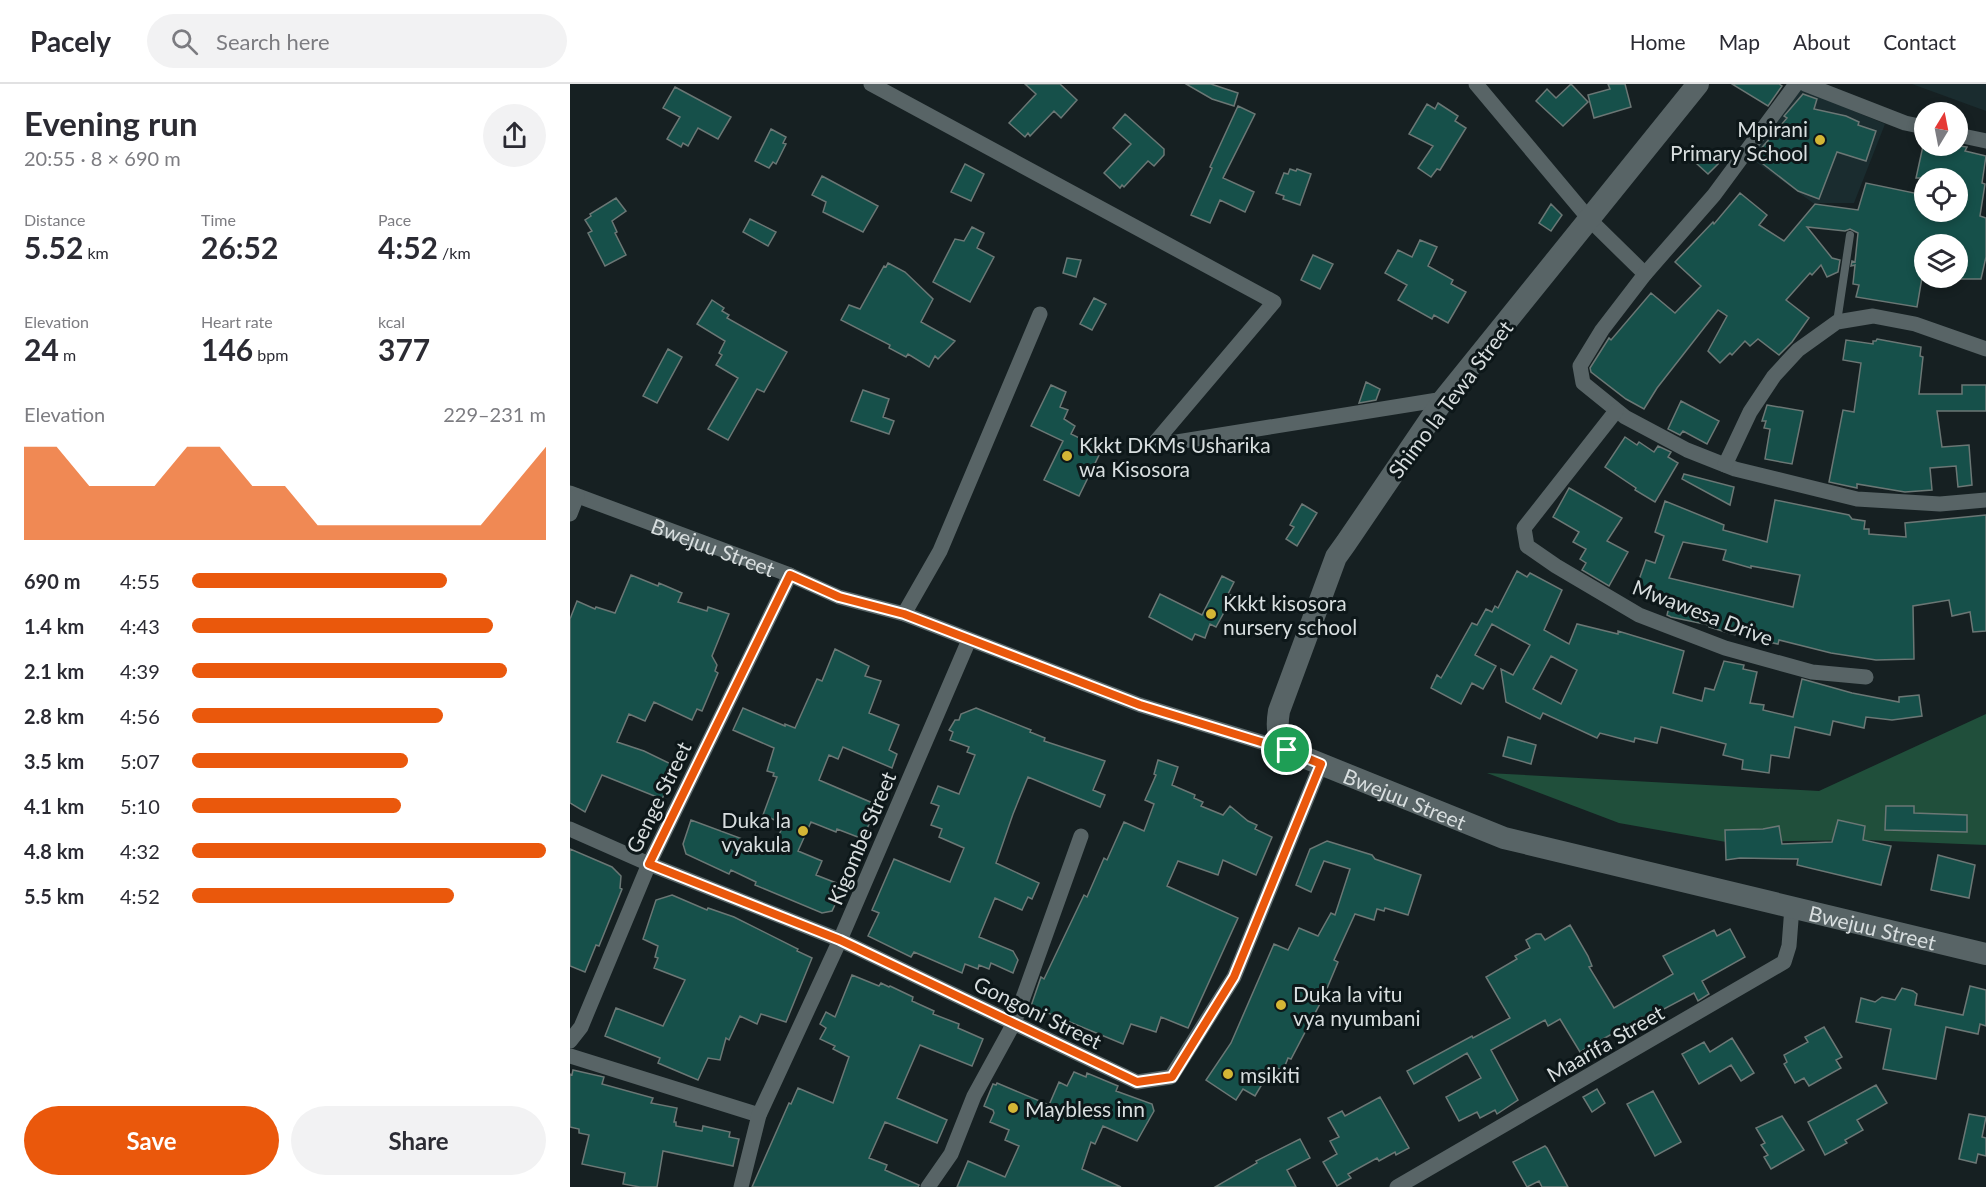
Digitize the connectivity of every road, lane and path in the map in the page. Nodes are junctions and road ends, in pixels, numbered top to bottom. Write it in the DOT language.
graph roads {
  1 [pos="871,84"];
  2 [pos="1476,84"];
  3 [pos="1698,84"];
  4 [pos="1796,84"];
  5 [pos="1805,84"];
  6 [pos="1914,125"];
  7 [pos="1968,137"];
  8 [pos="1986,141"];
  9 [pos="1590,220"];
  10 [pos="1850,235"];
  11 [pos="1645,274"];
  12 [pos="1040,314"];
  13 [pos="1837,322"];
  14 [pos="1986,349"];
  15 [pos="1444,399"];
  16 [pos="1616,411"];
  17 [pos="1725,465"];
  18 [pos="574,494"];
  19 [pos="1986,500"];
  20 [pos="570,514"];
  21 [pos="790,575"];
  22 [pos="904,614"];
  23 [pos="969,640"];
  24 [pos="1866,677"];
  25 [pos="1287,750"];
  26 [pos="1321,764"];
  27 [pos="570,829"];
  28 [pos="1081,837"];
  29 [pos="649,864"];
  30 [pos="1792,908"];
  31 [pos="840,940"];
  32 [pos="1986,954"];
  33 [pos="1014,1023"];
  34 [pos="570,1041"];
  35 [pos="570,1056"];
  36 [pos="759,1115"];
  37 [pos="741,1187"];
  38 [pos="928,1187"];
  39 [pos="1397,1187"];
  1 -- 15 [label="street"];
  2 -- 9 [label="street"];
  3 -- 9 [label="street, Shimo la Tewa Street"];
  4 -- 11 [label="street"];
  5 -- 6 [label="street"];
  7 -- 8 [label="street"];
  9 -- 11 [label="street"];
  9 -- 15 [label="street, Shimo la Tewa Street"];
  10 -- 13 [label="lane"];
  11 -- 16 [label="street"];
  12 -- 22 [label="street"];
  13 -- 14 [label="street"];
  13 -- 17 [label="street"];
  15 -- 25 [label="street, Shimo la Tewa Street"];
  16 -- 17 [label="street"];
  16 -- 24 [label="street, Mwawesa Drive"];
  17 -- 19 [label="street"];
  18 -- 20 [label="street"];
  18 -- 21 [label="street, Bwejuu Street"];
  21 -- 22 [label="street, Bwejuu Street"];
  21 -- 29 [label="street, Genge Street"];
  22 -- 23 [label="street, Bwejuu Street"];
  23 -- 25 [label="street, Bwejuu Street"];
  23 -- 31 [label="street, Kigombe Street"];
  25 -- 26 [label="street, Bwejuu Street"];
  26 -- 30 [label="street, Bwejuu Street"];
  26 -- 33 [label="street, Gongoni Street"];
  27 -- 29 [label="street, Gongoni Street"];
  28 -- 33 [label="street"];
  29 -- 31 [label="street, Gongoni Street"];
  29 -- 34 [label="street, Genge Street"];
  30 -- 32 [label="street, Bwejuu Street"];
  30 -- 39 [label="street, Maarifa Street"];
  31 -- 33 [label="street, Gongoni Street"];
  31 -- 36 [label="street, Kigombe Street"];
  33 -- 38 [label="street"];
  35 -- 36 [label="street"];
  36 -- 37 [label="street, Kigombe Street"];
}
